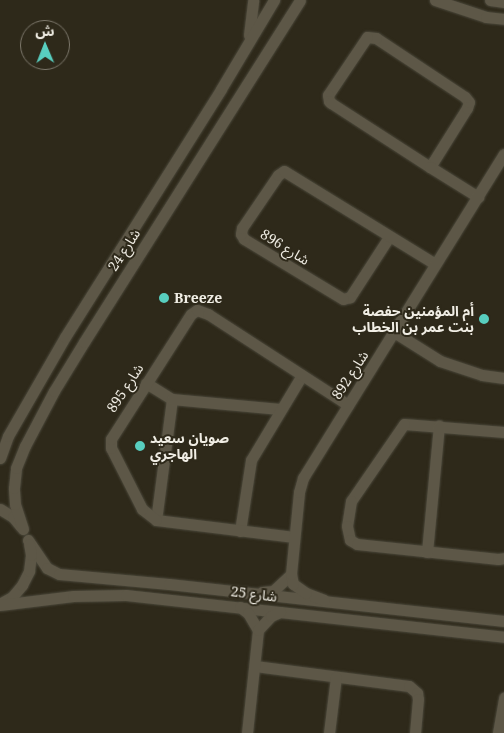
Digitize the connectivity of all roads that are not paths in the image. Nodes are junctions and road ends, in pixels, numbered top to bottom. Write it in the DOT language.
graph roads {
  1 [pos="253,0"];
  2 [pos="274,0"];
  3 [pos="300,0"];
  4 [pos="435,0"];
  5 [pos="490,0"];
  6 [pos="504,2"];
  7 [pos="504,19"];
  8 [pos="248,42"];
  9 [pos="504,154"];
  10 [pos="430,167"];
  11 [pos="478,198"];
  12 [pos="389,237"];
  13 [pos="435,264"];
  14 [pos="394,332"];
  15 [pos="302,375"];
  16 [pos="504,378"];
  17 [pos="146,383"];
  18 [pos="172,399"];
  19 [pos="348,404"];
  20 [pos="280,409"];
  21 [pos="439,426"];
  22 [pos="504,432"];
  23 [pos="0,458"];
  24 [pos="0,509"];
  25 [pos="156,520"];
  26 [pos="240,530"];
  27 [pos="26,534"];
  28 [pos="294,537"];
  29 [pos="428,552"];
  30 [pos="504,558"];
  31 [pos="291,574"];
  32 [pos="253,594"];
  33 [pos="328,601"];
  34 [pos="0,604"];
  35 [pos="240,608"];
  36 [pos="281,612"];
  37 [pos="504,621"];
  38 [pos="504,626"];
  39 [pos="258,630"];
  40 [pos="458,632"];
  41 [pos="504,637"];
  42 [pos="254,666"];
  43 [pos="336,677"];
  44 [pos="504,698"];
  45 [pos="247,733"];
  46 [pos="329,733"];
  47 [pos="414,733"];
  48 [pos="498,733"];
  1 -- 8 [label="street"];
  2 -- 8 [label="street, شارع 24"];
  3 -- 27 [label="street, شارع 24"];
  4 -- 7 [label="street"];
  5 -- 6 [label="street"];
  8 -- 23 [label="street, شارع 24"];
  9 -- 11 [label="street, شارع 892"];
  10 -- 10 [label="street"];
  10 -- 11 [label="street"];
  11 -- 13 [label="street, شارع 892"];
  12 -- 12 [label="street, شارع 896"];
  12 -- 13 [label="street, شارع 896"];
  13 -- 14 [label="street, شارع 892"];
  14 -- 16 [label="street"];
  14 -- 19 [label="street, شارع 892"];
  15 -- 17 [label="street, شارع 895"];
  15 -- 19 [label="street, شارع 895"];
  15 -- 20 [label="street"];
  17 -- 18 [label="street"];
  17 -- 25 [label="street, شارع 895"];
  18 -- 20 [label="street"];
  18 -- 25 [label="street"];
  19 -- 28 [label="street, شارع 892"];
  20 -- 26 [label="street"];
  21 -- 22 [label="street"];
  21 -- 29 [label="street"];
  21 -- 29 [label="street"];
  24 -- 27 [label="street"];
  25 -- 26 [label="street"];
  26 -- 28 [label="street"];
  27 -- 32 [label="street, شارع 25"];
  27 -- 34 [label="street"];
  28 -- 31 [label="street, شارع 892"];
  29 -- 30 [label="street"];
  31 -- 32 [label="street"];
  31 -- 33 [label="street"];
  32 -- 33 [label="street, شارع 25"];
  33 -- 36 [label="street"];
  33 -- 37 [label="street, شارع 25"];
  34 -- 35 [label="street, شارع 25"];
  35 -- 36 [label="street, شارع 25"];
  35 -- 39 [label="street"];
  36 -- 39 [label="street"];
  36 -- 40 [label="street, شارع 25"];
  38 -- 40 [label="street"];
  39 -- 42 [label="street"];
  40 -- 41 [label="street, شارع 25"];
  42 -- 43 [label="street"];
  42 -- 45 [label="street"];
  43 -- 46 [label="street"];
  43 -- 47 [label="street"];
  44 -- 48 [label="street"];
}
